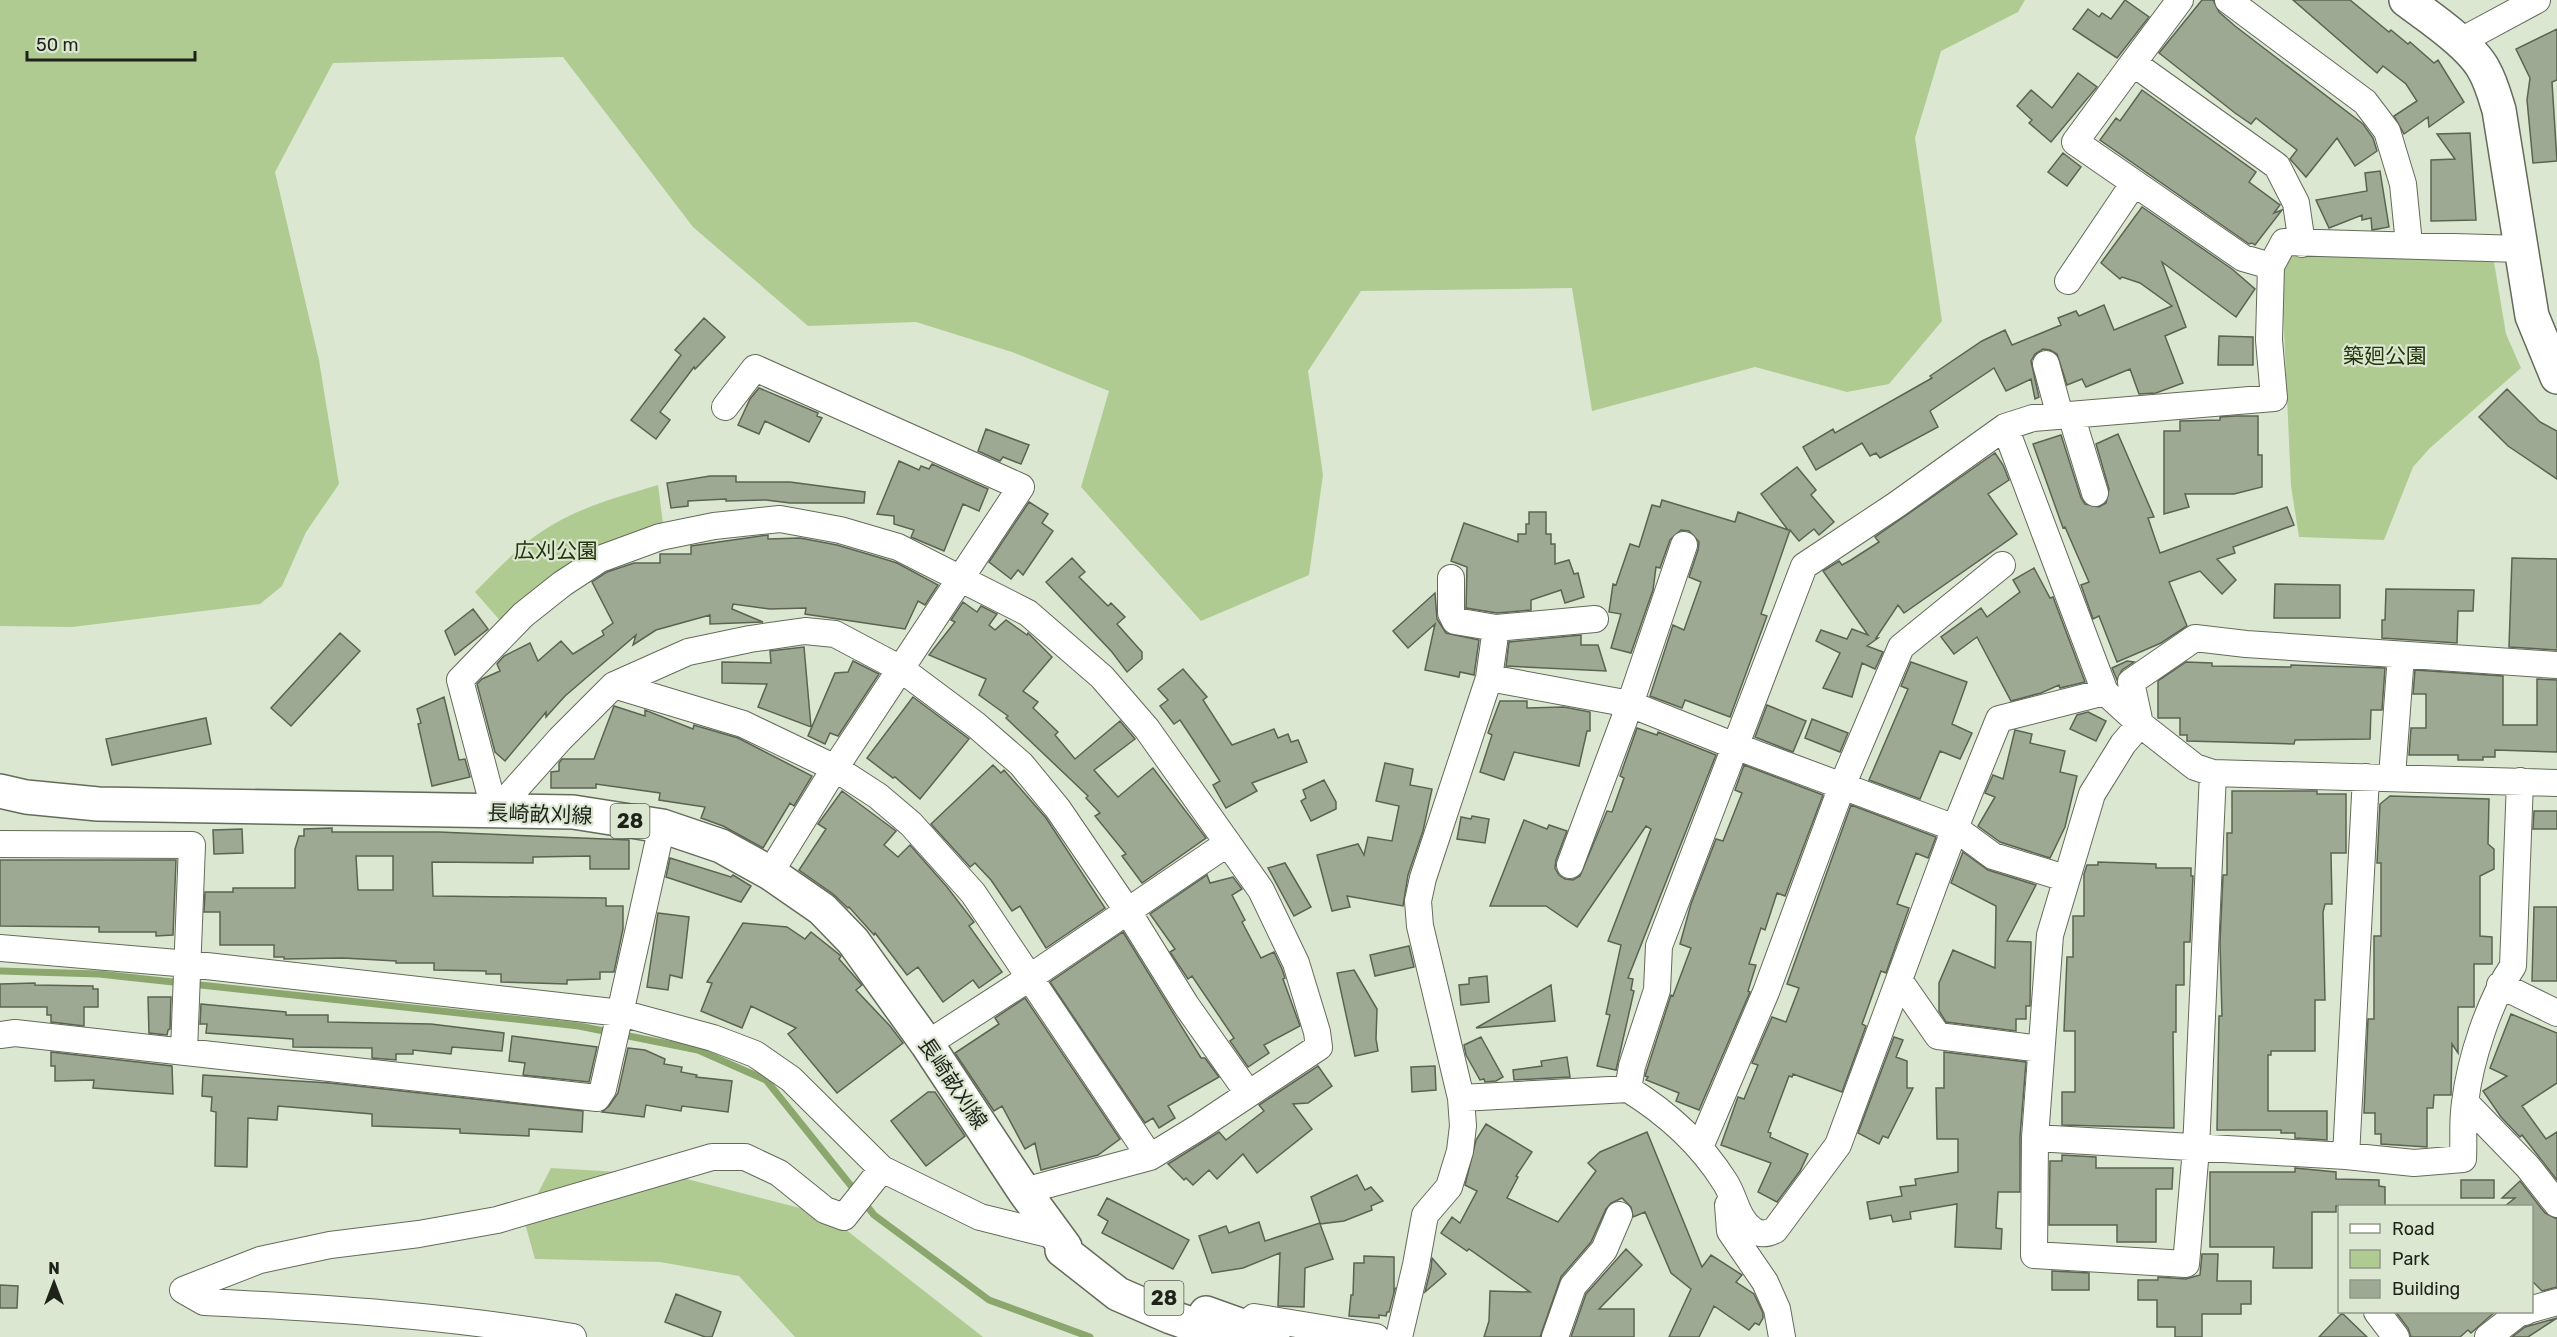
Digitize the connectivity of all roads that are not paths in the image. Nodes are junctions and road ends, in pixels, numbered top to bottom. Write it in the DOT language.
graph roads {
  1 [pos="2180,0"];
  2 [pos="2228,0"];
  3 [pos="2406,0"];
  4 [pos="2537,0"];
  5 [pos="2460,42"];
  6 [pos="2133,63"];
  7 [pos="2134,183"];
  8 [pos="2302,244"];
  9 [pos="2409,244"];
  10 [pos="2521,249"];
  11 [pos="2271,266"];
  12 [pos="2068,280"];
  13 [pos="2046,364"];
  14 [pos="2557,377"];
  15 [pos="725,407"];
  16 [pos="2066,415"];
  17 [pos="2005,428"];
  18 [pos="2095,493"];
  19 [pos="1684,545"];
  20 [pos="2002,565"];
  21 [pos="1451,578"];
  22 [pos="961,579"];
  23 [pos="1595,620"];
  24 [pos="1496,628"];
  25 [pos="2401,655"];
  26 [pos="2557,665"];
  27 [pos="901,669"];
  28 [pos="1489,678"];
  29 [pos="614,685"];
  30 [pos="2105,692"];
  31 [pos="1630,704"];
  32 [pos="2140,724"];
  33 [pos="1735,746"];
  34 [pos="835,768"];
  35 [pos="2212,773"];
  36 [pos="2366,777"];
  37 [pos="2392,777"];
  38 [pos="2520,781"];
  39 [pos="2557,783"];
  40 [pos="1842,786"];
  41 [pos="0,791"];
  42 [pos="495,812"];
  43 [pos="662,826"];
  44 [pos="1955,828"];
  45 [pos="1228,843"];
  46 [pos="0,844"];
  47 [pos="1570,865"];
  48 [pos="770,873"];
  49 [pos="2065,878"];
  50 [pos="1127,910"];
  51 [pos="0,948"];
  52 [pos="188,966"];
  53 [pos="1029,978"];
  54 [pos="1899,980"];
  55 [pos="2500,985"];
  56 [pos="2557,1013"];
  57 [pos="620,1016"];
  58 [pos="0,1035"];
  59 [pos="927,1044"];
  60 [pos="2041,1049"];
  61 [pos="184,1051"];
  62 [pos="1629,1089"];
  63 [pos="1248,1093"];
  64 [pos="1461,1098"];
  65 [pos="2464,1102"];
  66 [pos="2035,1138"];
  67 [pos="1700,1147"];
  68 [pos="2196,1149"];
  69 [pos="2346,1156"];
  70 [pos="1150,1157"];
  71 [pos="1726,1184"];
  72 [pos="868,1186"];
  73 [pos="1024,1191"];
  74 [pos="2557,1204"];
  75 [pos="1619,1215"];
  76 [pos="1061,1242"];
  77 [pos="2557,1302"];
  78 [pos="2533,1308"];
  79 [pos="2378,1313"];
  80 [pos="2520,1313"];
  81 [pos="1250,1334"];
  82 [pos="573,1337"];
  83 [pos="1376,1337"];
  84 [pos="1399,1337"];
  85 [pos="1555,1337"];
  86 [pos="1782,1337"];
  87 [pos="2396,1337"];
  88 [pos="2488,1337"];
  1 -- 6 [label="street"];
  2 -- 9 [label="street"];
  3 -- 5 [label="main road"];
  4 -- 5 [label="street"];
  5 -- 10 [label="main road"];
  6 -- 7 [label="street"];
  6 -- 8 [label="street"];
  7 -- 11 [label="street"];
  7 -- 12 [label="street"];
  8 -- 9 [label="street"];
  8 -- 11 [label="street"];
  9 -- 10 [label="street"];
  10 -- 14 [label="main road"];
  11 -- 16 [label="street"];
  13 -- 16 [label="street"];
  15 -- 22 [label="street"];
  16 -- 17 [label="street"];
  16 -- 18 [label="street"];
  17 -- 30 [label="street"];
  17 -- 33 [label="street"];
  19 -- 31 [label="street"];
  20 -- 40 [label="street"];
  21 -- 24 [label="street"];
  22 -- 27 [label="street"];
  22 -- 42 [label="street"];
  22 -- 45 [label="street"];
  23 -- 24 [label="street"];
  24 -- 28 [label="street"];
  25 -- 26 [label="street"];
  25 -- 32 [label="street"];
  25 -- 37 [label="street"];
  27 -- 29 [label="street"];
  27 -- 34 [label="street"];
  27 -- 50 [label="street"];
  28 -- 31 [label="street"];
  28 -- 64 [label="street"];
  29 -- 34 [label="street"];
  29 -- 42 [label="street"];
  30 -- 32 [label="street"];
  30 -- 44 [label="street"];
  31 -- 33 [label="street"];
  31 -- 47 [label="street"];
  32 -- 35 [label="street"];
  32 -- 49 [label="street"];
  33 -- 40 [label="street"];
  33 -- 62 [label="street"];
  34 -- 48 [label="street"];
  34 -- 53 [label="street"];
  35 -- 36 [label="street"];
  35 -- 68 [label="street"];
  36 -- 37 [label="street"];
  36 -- 69 [label="street"];
  37 -- 38 [label="street"];
  38 -- 39 [label="street"];
  38 -- 55 [label="street"];
  40 -- 44 [label="street"];
  40 -- 67 [label="street"];
  41 -- 42 [label="main road, 長崎畝刈線 / 28"];
  42 -- 43 [label="main road, 長崎畝刈線 / 28"];
  43 -- 48 [label="main road, 長崎畝刈線 / 28"];
  43 -- 57 [label="street"];
  44 -- 49 [label="street"];
  44 -- 54 [label="street"];
  45 -- 50 [label="street"];
  45 -- 63 [label="street"];
  46 -- 52 [label="street"];
  48 -- 59 [label="main road, 長崎畝刈線 / 28"];
  49 -- 60 [label="street"];
  50 -- 53 [label="street"];
  50 -- 63 [label="street"];
  51 -- 52 [label="street"];
  52 -- 57 [label="street"];
  52 -- 61 [label="street"];
  53 -- 59 [label="street"];
  53 -- 70 [label="street"];
  54 -- 60 [label="street"];
  54 -- 71 [label="street"];
  55 -- 56 [label="street"];
  55 -- 65 [label="street"];
  57 -- 61 [label="street"];
  57 -- 72 [label="street"];
  58 -- 61 [label="street"];
  59 -- 73 [label="main road, 長崎畝刈線 / 28"];
  60 -- 66 [label="street"];
  62 -- 64 [label="street"];
  62 -- 67 [label="street"];
  63 -- 70 [label="street"];
  64 -- 84 [label="street"];
  65 -- 69 [label="street"];
  65 -- 74 [label="street"];
  66 -- 68 [label="street"];
  66 -- 68 [label="street"];
  67 -- 71 [label="street"];
  68 -- 69 [label="street"];
  70 -- 73 [label="street"];
  71 -- 86 [label="street"];
  72 -- 76 [label="street"];
  72 -- 82 [label="street"];
  73 -- 76 [label="main road, 長崎畝刈線 / 28"];
  75 -- 85 [label="street"];
  76 -- 81 [label="main road, 長崎畝刈線 / 28"];
  77 -- 78 [label="street"];
  79 -- 87 [label="street"];
  80 -- 88 [label="street"];
  81 -- 83 [label="street"];
}
